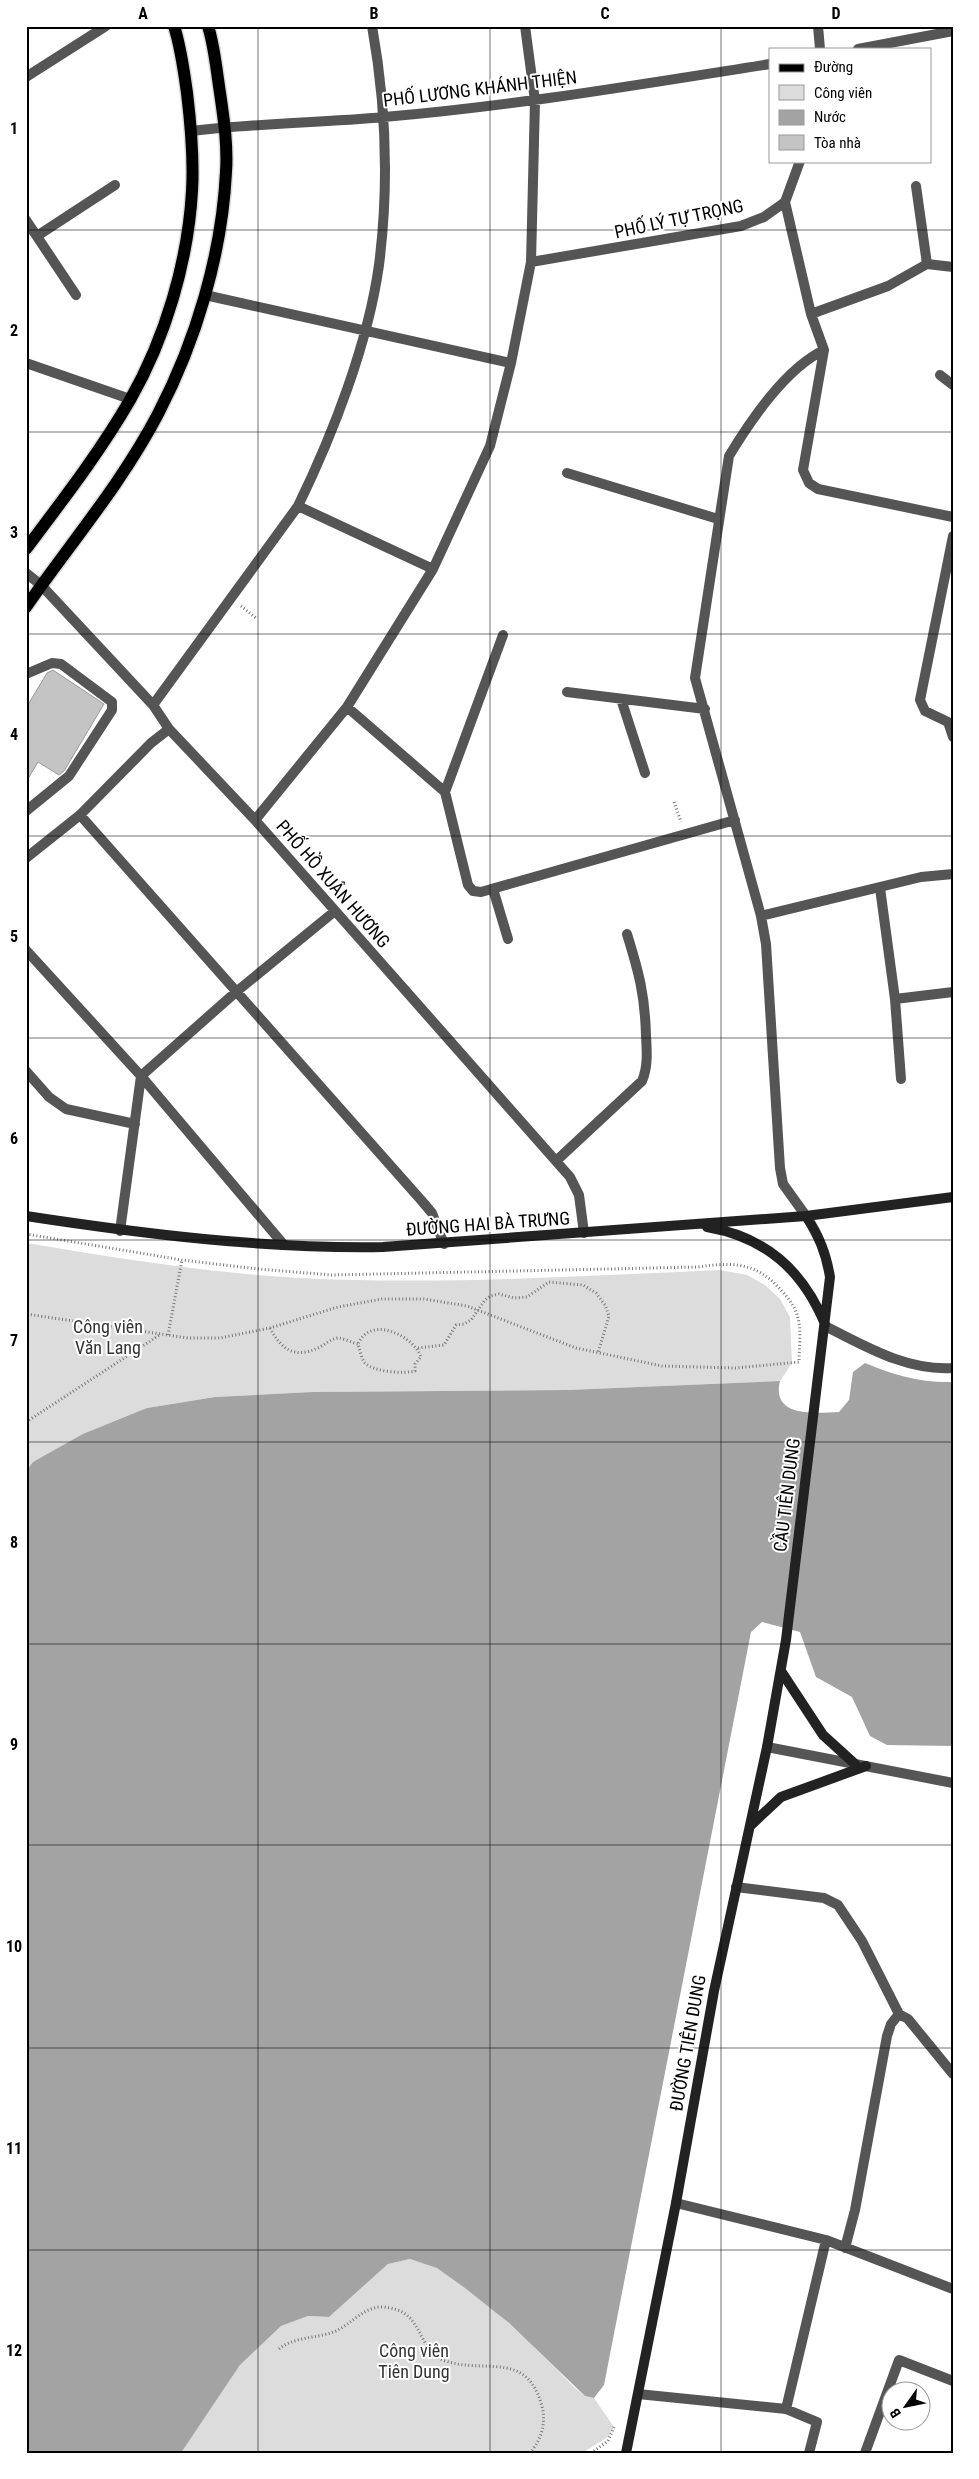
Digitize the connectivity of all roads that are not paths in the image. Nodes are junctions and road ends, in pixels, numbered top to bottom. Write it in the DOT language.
graph roads {
  1 [pos="106,26"];
  2 [pos="174,26"];
  3 [pos="208,26"];
  4 [pos="372,26"];
  5 [pos="525,26"];
  6 [pos="818,26"];
  7 [pos="953,31"];
  8 [pos="820,48"];
  9 [pos="863,48"];
  10 [pos="769,64"];
  11 [pos="26,77"];
  12 [pos="535,101"];
  13 [pos="384,118"];
  14 [pos="224,127"];
  15 [pos="192,131"];
  16 [pos="800,162"];
  17 [pos="114,185"];
  18 [pos="916,186"];
  19 [pos="785,202"];
  20 [pos="26,220"];
  21 [pos="37,236"];
  22 [pos="531,262"];
  23 [pos="927,264"];
  24 [pos="953,267"];
  25 [pos="76,295"];
  26 [pos="205,295"];
  27 [pos="812,314"];
  28 [pos="365,330"];
  29 [pos="824,350"];
  30 [pos="26,363"];
  31 [pos="511,363"];
  32 [pos="940,375"];
  33 [pos="953,385"];
  34 [pos="130,399"];
  35 [pos="567,473"];
  36 [pos="298,506"];
  37 [pos="953,518"];
  38 [pos="718,519"];
  39 [pos="953,536"];
  40 [pos="27,545"];
  41 [pos="433,569"];
  42 [pos="26,573"];
  43 [pos="42,585"];
  44 [pos="26,608"];
  45 [pos="503,635"];
  46 [pos="26,674"];
  47 [pos="568,692"];
  48 [pos="620,699"];
  49 [pos="153,706"];
  50 [pos="346,707"];
  51 [pos="705,709"];
  52 [pos="950,721"];
  53 [pos="169,728"];
  54 [pos="953,736"];
  55 [pos="645,772"];
  56 [pos="445,792"];
  57 [pos="26,811"];
  58 [pos="80,816"];
  59 [pos="255,820"];
  60 [pos="736,820"];
  61 [pos="26,858"];
  62 [pos="953,874"];
  63 [pos="880,888"];
  64 [pos="493,889"];
  65 [pos="335,911"];
  66 [pos="762,916"];
  67 [pos="626,934"];
  68 [pos="508,939"];
  69 [pos="26,950"];
  70 [pos="236,992"];
  71 [pos="953,992"];
  72 [pos="895,999"];
  73 [pos="26,1071"];
  74 [pos="141,1076"];
  75 [pos="901,1079"];
  76 [pos="135,1124"];
  77 [pos="556,1160"];
  78 [pos="953,1197"];
  79 [pos="26,1216"];
  80 [pos="806,1216"];
  81 [pos="681,1226"];
  82 [pos="120,1231"];
  83 [pos="584,1233"];
  84 [pos="444,1244"];
  85 [pos="284,1245"];
  86 [pos="825,1326"];
  87 [pos="953,1368"];
  88 [pos="786,1640"];
  89 [pos="781,1671"];
  90 [pos="767,1747"];
  91 [pos="855,1764"];
  92 [pos="866,1766"];
  93 [pos="953,1783"];
  94 [pos="750,1826"];
  95 [pos="736,1887"];
  96 [pos="899,2014"];
  97 [pos="953,2074"];
  98 [pos="676,2203"];
  99 [pos="826,2240"];
  100 [pos="845,2248"];
  101 [pos="953,2289"];
  102 [pos="953,2381"];
  103 [pos="638,2394"];
  104 [pos="786,2409"];
  105 [pos="626,2453"];
  106 [pos="809,2453"];
  107 [pos="865,2453"];
  1 -- 11 [label="street"];
  2 -- 15 [label="main road"];
  3 -- 14 [label="main road"];
  4 -- 13 [label="street"];
  5 -- 12 [label="street"];
  6 -- 8 [label="street"];
  7 -- 9 [label="street"];
  10 -- 12 [label="street, PHỐ LƯƠNG KHÁNH THIỆN"];
  12 -- 13 [label="street, PHỐ LƯƠNG KHÁNH THIỆN"];
  12 -- 22 [label="street"];
  13 -- 14 [label="street, PHỐ LƯƠNG KHÁNH THIỆN"];
  13 -- 28 [label="street"];
  14 -- 15 [label="street, PHỐ LƯƠNG KHÁNH THIỆN"];
  14 -- 26 [label="main road"];
  15 -- 34 [label="main road"];
  16 -- 19 [label="street"];
  17 -- 21 [label="street"];
  18 -- 23 [label="street"];
  19 -- 22 [label="street, PHỐ LÝ TỰ TRỌNG"];
  19 -- 27 [label="street"];
  20 -- 21 [label="street"];
  21 -- 25 [label="street"];
  22 -- 31 [label="street"];
  23 -- 24 [label="street"];
  23 -- 27 [label="street"];
  26 -- 28 [label="street"];
  26 -- 43 [label="main road"];
  27 -- 29 [label="street"];
  28 -- 31 [label="street"];
  28 -- 36 [label="street"];
  29 -- 37 [label="street"];
  29 -- 38 [label="street"];
  30 -- 34 [label="street"];
  31 -- 41 [label="street"];
  32 -- 33 [label="street"];
  34 -- 40 [label="main road"];
  35 -- 38 [label="street"];
  36 -- 41 [label="street"];
  36 -- 49 [label="street"];
  38 -- 51 [label="street"];
  39 -- 52 [label="street"];
  41 -- 50 [label="street"];
  42 -- 43 [label="street, PHỐ HỒ XUÂN HƯƠNG"];
  43 -- 44 [label="main road"];
  43 -- 49 [label="street, PHỐ HỒ XUÂN HƯƠNG"];
  45 -- 56 [label="street"];
  46 -- 57 [label="street"];
  47 -- 48 [label="street"];
  48 -- 51 [label="street"];
  48 -- 55 [label="street"];
  49 -- 53 [label="street, PHỐ HỒ XUÂN HƯƠNG"];
  50 -- 56 [label="street"];
  50 -- 59 [label="street"];
  51 -- 60 [label="street"];
  52 -- 54 [label="street"];
  53 -- 58 [label="street"];
  53 -- 59 [label="street, PHỐ HỒ XUÂN HƯƠNG"];
  56 -- 64 [label="street"];
  58 -- 61 [label="street"];
  58 -- 70 [label="street"];
  59 -- 65 [label="street, PHỐ HỒ XUÂN HƯƠNG"];
  60 -- 64 [label="street"];
  60 -- 66 [label="street"];
  62 -- 63 [label="street"];
  63 -- 66 [label="street"];
  63 -- 72 [label="street"];
  64 -- 68 [label="street"];
  65 -- 70 [label="street"];
  65 -- 77 [label="street, PHỐ HỒ XUÂN HƯƠNG"];
  66 -- 80 [label="street"];
  67 -- 77 [label="street"];
  69 -- 74 [label="street"];
  70 -- 74 [label="street"];
  70 -- 84 [label="street"];
  71 -- 72 [label="street"];
  72 -- 75 [label="street"];
  73 -- 76 [label="street"];
  74 -- 76 [label="street"];
  74 -- 85 [label="street"];
  76 -- 82 [label="street"];
  77 -- 83 [label="street, PHỐ HỒ XUÂN HƯƠNG"];
  78 -- 80 [label="street, ĐƯỜNG HAI BÀ TRƯNG"];
  79 -- 82 [label="street, ĐƯỜNG HAI BÀ TRƯNG"];
  80 -- 81 [label="street, ĐƯỜNG HAI BÀ TRƯNG"];
  80 -- 86 [label="street"];
  81 -- 83 [label="street, ĐƯỜNG HAI BÀ TRƯNG"];
  81 -- 86 [label="street"];
  82 -- 85 [label="street, ĐƯỜNG HAI BÀ TRƯNG"];
  83 -- 84 [label="street, ĐƯỜNG HAI BÀ TRƯNG"];
  84 -- 85 [label="street, ĐƯỜNG HAI BÀ TRƯNG"];
  86 -- 87 [label="street"];
  86 -- 88 [label="street, CẦU TIÊN DUNG"];
  88 -- 89 [label="street, ĐƯỜNG TIÊN DUNG"];
  89 -- 90 [label="street, ĐƯỜNG TIÊN DUNG"];
  89 -- 91 [label="street"];
  90 -- 91 [label="street"];
  90 -- 94 [label="street, ĐƯỜNG TIÊN DUNG"];
  91 -- 92 [label="street"];
  92 -- 93 [label="street"];
  92 -- 94 [label="street"];
  94 -- 95 [label="street, ĐƯỜNG TIÊN DUNG"];
  95 -- 96 [label="street"];
  95 -- 98 [label="street, ĐƯỜNG TIÊN DUNG"];
  96 -- 97 [label="street"];
  96 -- 100 [label="street"];
  98 -- 99 [label="street"];
  98 -- 103 [label="street, ĐƯỜNG TIÊN DUNG"];
  99 -- 100 [label="street"];
  99 -- 104 [label="street"];
  100 -- 101 [label="street"];
  102 -- 107 [label="street"];
  103 -- 104 [label="street"];
  103 -- 105 [label="street, ĐƯỜNG TIÊN DUNG"];
  104 -- 106 [label="street"];
}
